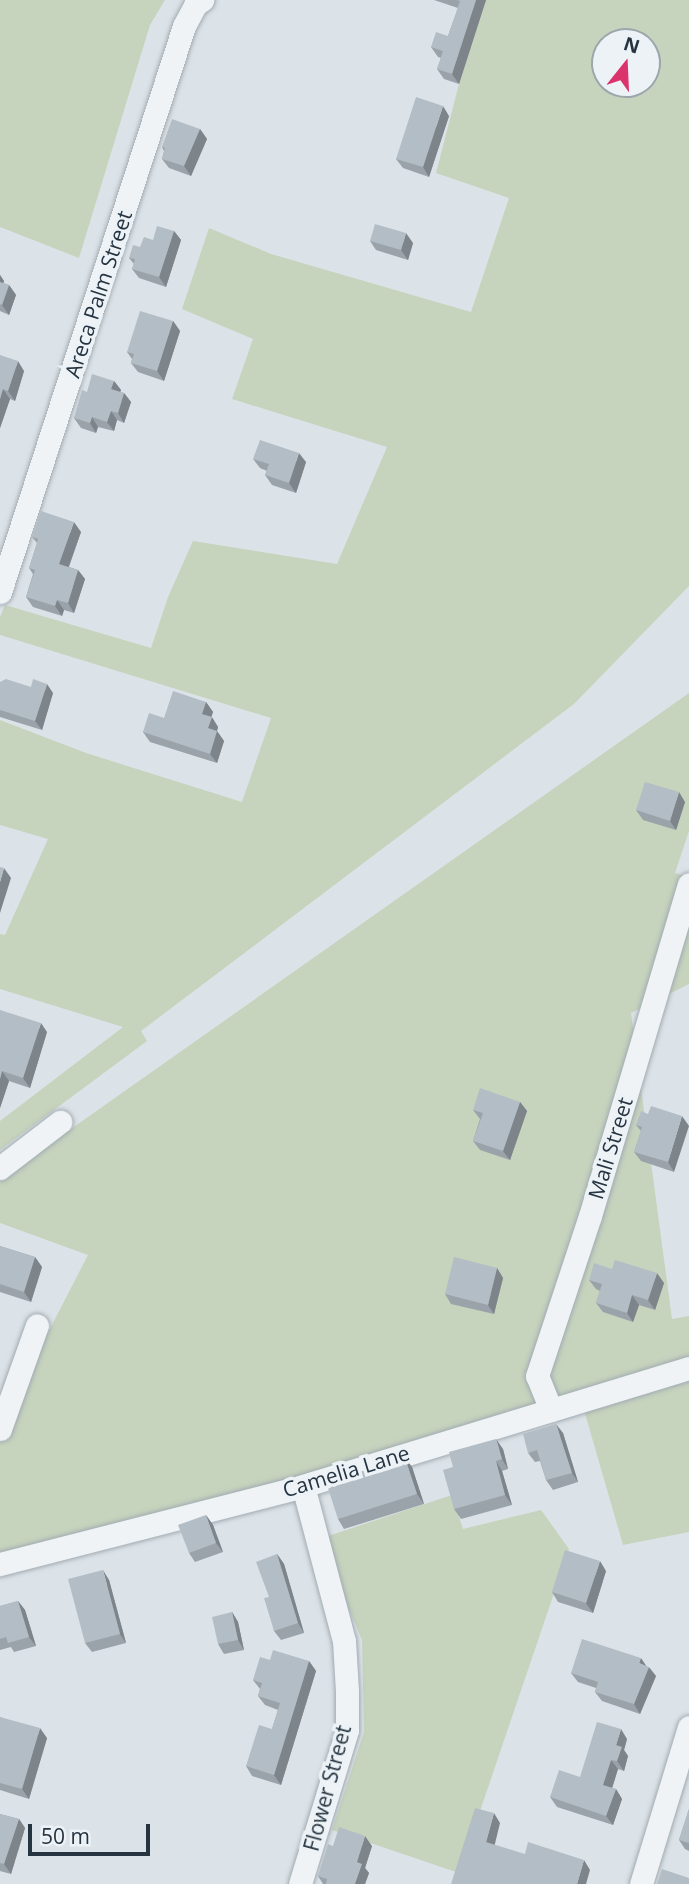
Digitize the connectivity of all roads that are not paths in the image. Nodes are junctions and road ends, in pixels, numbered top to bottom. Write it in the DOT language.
graph roads {
  1 [pos="202,0"];
  2 [pos="0,592"];
  3 [pos="689,884"];
  4 [pos="60,1122"];
  5 [pos="0,1168"];
  6 [pos="37,1325"];
  7 [pos="689,1367"];
  8 [pos="551,1410"];
  9 [pos="0,1429"];
  10 [pos="303,1486"];
  11 [pos="0,1564"];
  12 [pos="689,1727"];
  13 [pos="300,1884"];
  14 [pos="641,1884"];
  1 -- 2 [label="street, Areca Palm Street"];
  3 -- 8 [label="street, Mali Street"];
  4 -- 5 [label="street"];
  6 -- 9 [label="street"];
  7 -- 8 [label="street, Camelia Lane"];
  8 -- 10 [label="street, Camelia Lane"];
  10 -- 11 [label="street, Camelia Lane"];
  10 -- 13 [label="street, Flower Street"];
  12 -- 14 [label="street"];
}
